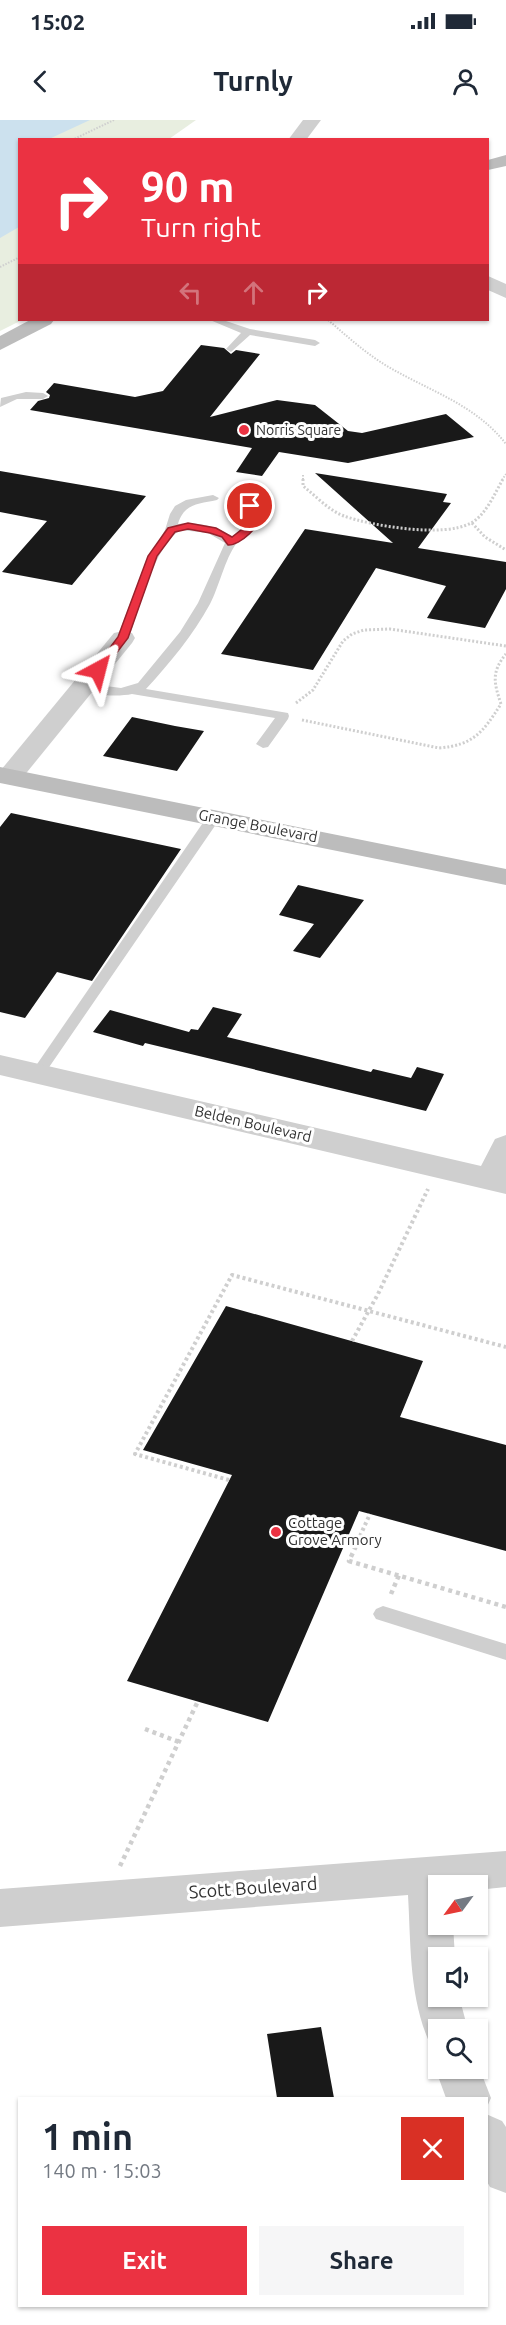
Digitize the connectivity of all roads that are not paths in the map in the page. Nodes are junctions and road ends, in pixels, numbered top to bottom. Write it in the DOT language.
graph roads {
  1 [pos="312,120"];
  2 [pos="298,138"];
  3 [pos="506,160"];
  4 [pos="489,165"];
  5 [pos="489,283"];
  6 [pos="506,292"];
  7 [pos="42,321"];
  8 [pos="218,321"];
  9 [pos="248,332"];
  10 [pos="315,343"];
  11 [pos="0,344"];
  12 [pos="231,349"];
  13 [pos="43,396"];
  14 [pos="0,405"];
  15 [pos="213,498"];
  16 [pos="242,503"];
  17 [pos="171,530"];
  18 [pos="231,543"];
  19 [pos="123,638"];
  20 [pos="84,687"];
  21 [pos="135,691"];
  22 [pos="263,744"];
  23 [pos="2,777"];
  24 [pos="214,817"];
  25 [pos="506,877"];
  26 [pos="13,1074"];
  27 [pos="506,1146"];
  28 [pos="498,1181"];
  29 [pos="383,1614"];
  30 [pos="506,1652"];
  31 [pos="505,1867"];
  32 [pos="428,1875"];
  33 [pos="0,1908"];
  34 [pos="432,1935"];
  35 [pos="443,2019"];
  36 [pos="461,2079"];
  37 [pos="468,2097"];
  38 [pos="488,2140"];
  39 [pos="506,2171"];
  1 -- 2 [label="street"];
  3 -- 4 [label="street"];
  5 -- 6 [label="street"];
  7 -- 11 [label="street"];
  8 -- 9 [label="lane"];
  9 -- 10 [label="lane"];
  9 -- 12 [label="lane"];
  13 -- 14 [label="lane"];
  15 -- 17 [label="lane"];
  16 -- 18 [label="lane"];
  17 -- 18 [label="lane"];
  17 -- 19 [label="lane"];
  18 -- 21 [label="lane"];
  19 -- 20 [label="street"];
  20 -- 21 [label="lane"];
  20 -- 23 [label="street"];
  21 -- 22 [label="lane"];
  23 -- 24 [label="street, Grange Boulevard"];
  24 -- 25 [label="street, Grange Boulevard"];
  24 -- 26 [label="lane"];
  26 -- 28 [label="street, Belden Boulevard"];
  27 -- 28 [label="street"];
  29 -- 30 [label="lane"];
  31 -- 32 [label="street, Scott Boulevard"];
  32 -- 33 [label="street, Scott Boulevard"];
  34 -- 35 [label="street"];
  36 -- 37 [label="street"];
  38 -- 39 [label="street"];
}
